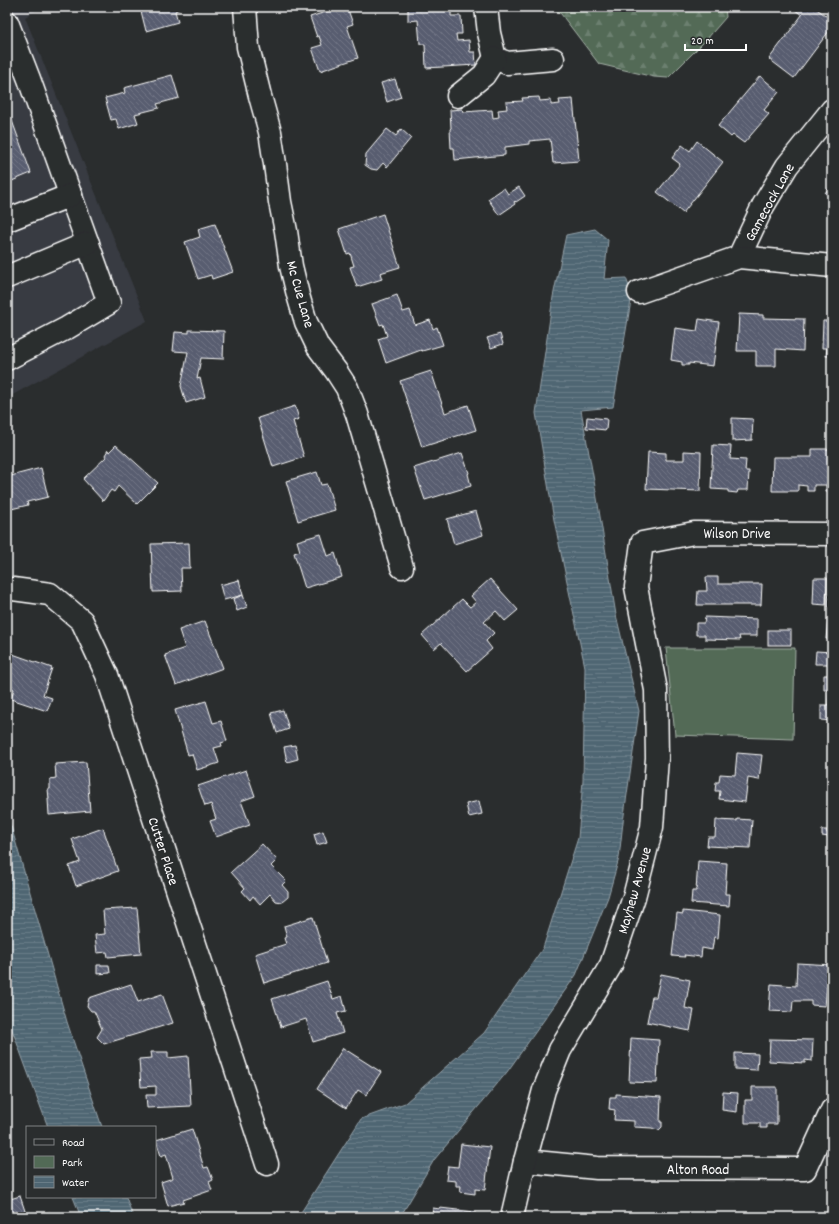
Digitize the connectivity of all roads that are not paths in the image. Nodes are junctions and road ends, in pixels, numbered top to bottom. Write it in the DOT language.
graph roads {
  1 [pos="245,7"];
  2 [pos="486,7"];
  3 [pos="7,22"];
  4 [pos="495,58"];
  5 [pos="553,59"];
  6 [pos="458,96"];
  7 [pos="832,110"];
  8 [pos="71,195"];
  9 [pos="7,220"];
  10 [pos="88,243"];
  11 [pos="739,257"];
  12 [pos="832,266"];
  13 [pos="7,277"];
  14 [pos="639,292"];
  15 [pos="7,359"];
  16 [pos="832,534"];
  17 [pos="642,543"];
  18 [pos="402,567"];
  19 [pos="7,590"];
  20 [pos="832,1110"];
  21 [pos="526,1161"];
  22 [pos="267,1164"];
  23 [pos="512,1217"];
  1 -- 18 [label="street, Mc Cue Lane"];
  2 -- 4 [label="street"];
  3 -- 8 [label="street"];
  4 -- 5 [label="street"];
  4 -- 6 [label="street"];
  7 -- 11 [label="street, Gamecock Lane"];
  8 -- 9 [label="street"];
  8 -- 10 [label="street"];
  10 -- 13 [label="street"];
  10 -- 15 [label="street"];
  11 -- 12 [label="street, Gamecock Lane"];
  11 -- 14 [label="street, Gamecock Lane"];
  16 -- 17 [label="street, Wilson Drive"];
  17 -- 21 [label="street, Mayhew Avenue"];
  19 -- 22 [label="street, Cutter Place"];
  20 -- 21 [label="street, Alton Road"];
  21 -- 23 [label="street, Mayhew Avenue"];
}
